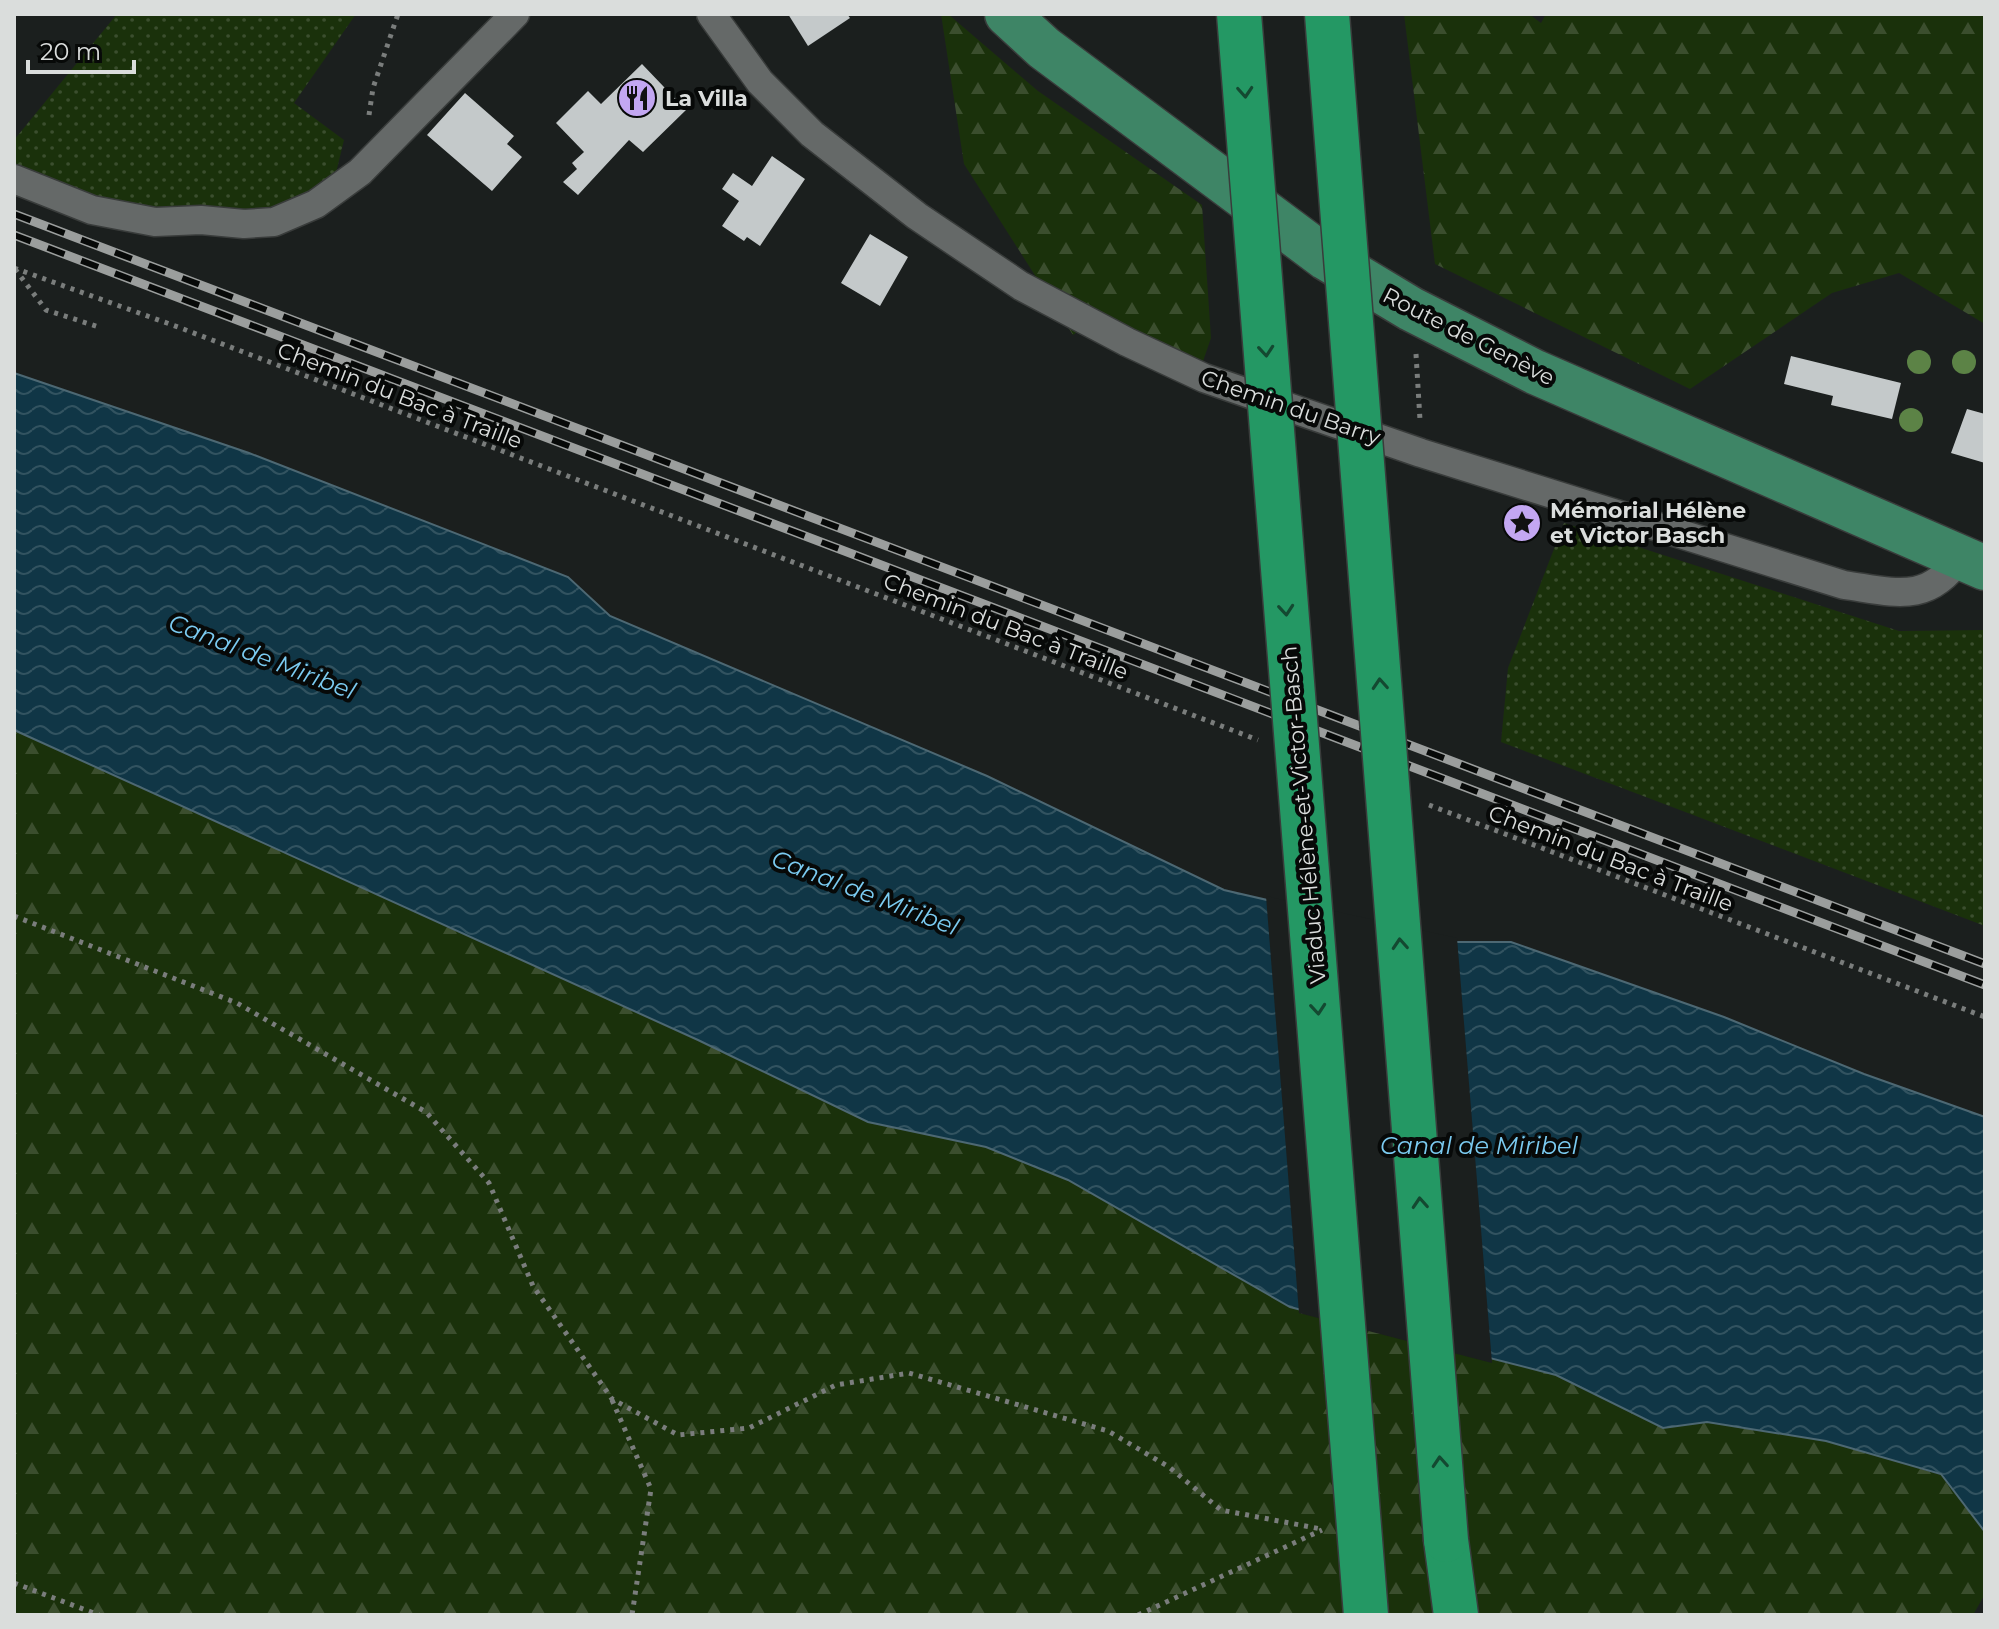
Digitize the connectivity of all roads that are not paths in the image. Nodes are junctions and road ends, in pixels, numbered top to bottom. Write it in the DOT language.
graph roads {
  1 [pos="515,14"];
  2 [pos="711,14"];
  3 [pos="1007,14"];
  4 [pos="1239,14"];
  5 [pos="1327,14"];
  6 [pos="14,179"];
  7 [pos="1973,562"];
  8 [pos="1366,1615"];
  9 [pos="1454,1615"];
  1 -- 6 [label="street"];
  2 -- 7 [label="street, Chemin du Barry"];
  3 -- 7 [label="main road, Route de Genève"];
  4 -- 8 [label="highway, Viaduc Hélène-et-Victor-Basch, one-way, bridge"];
  9 -- 5 [label="highway, one-way, bridge"];
}
